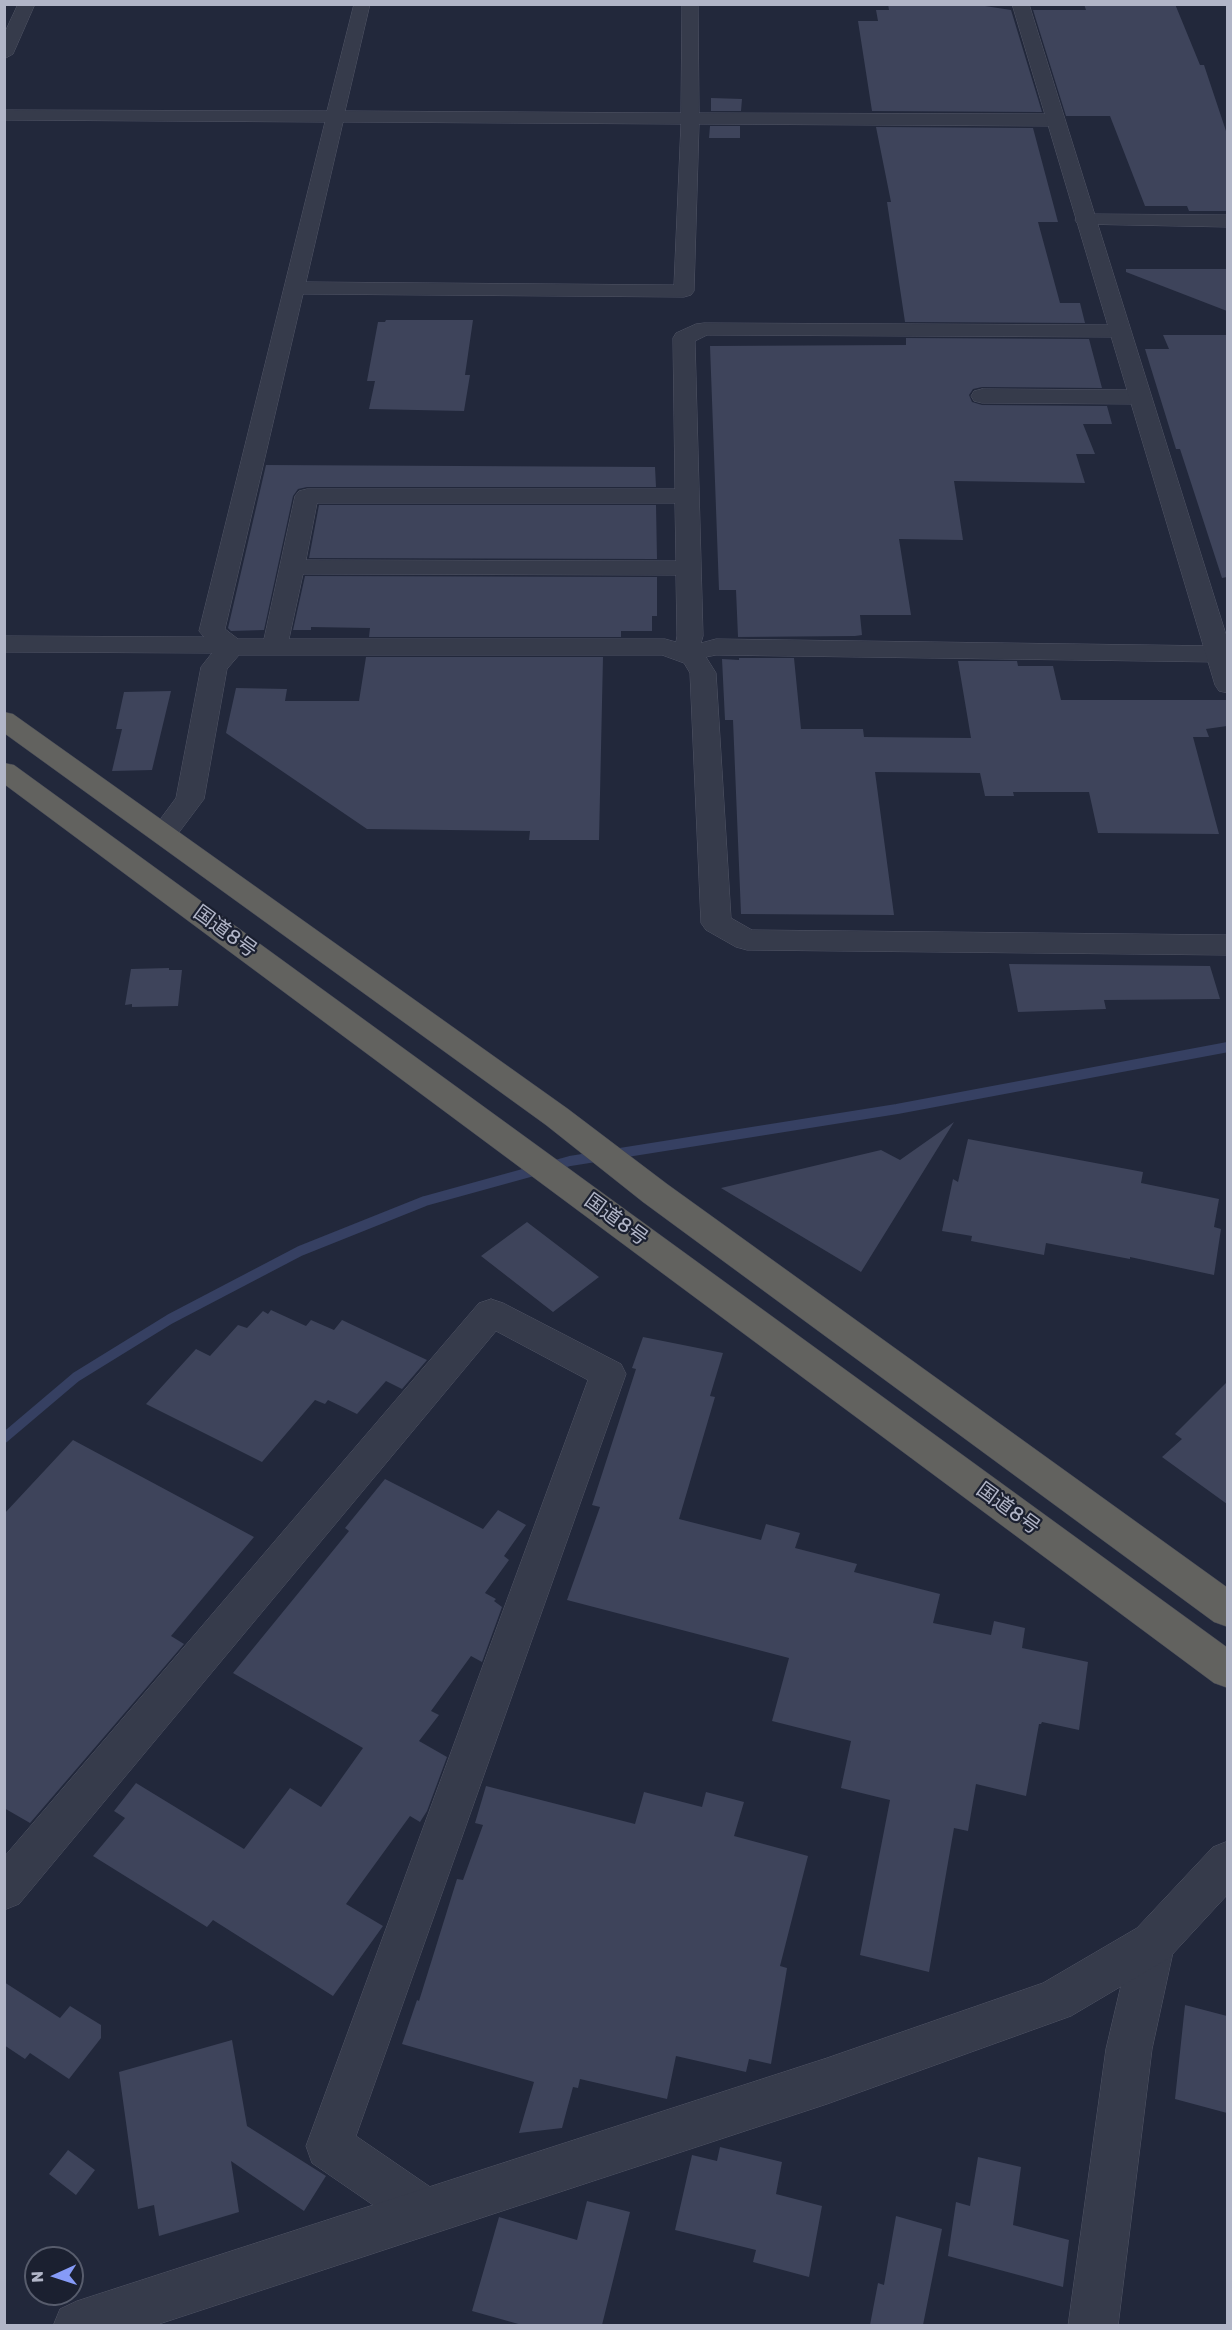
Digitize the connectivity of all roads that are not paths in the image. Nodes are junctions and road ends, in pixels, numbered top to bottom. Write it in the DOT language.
graph roads {
  1 [pos="27,4"];
  2 [pos="362,4"];
  3 [pos="690,4"];
  4 [pos="1020,4"];
  5 [pos="4,54"];
  6 [pos="4,115"];
  7 [pos="335,117"];
  8 [pos="690,118"];
  9 [pos="1055,120"];
  10 [pos="1085,220"];
  11 [pos="1227,221"];
  12 [pos="294,288"];
  13 [pos="1119,331"];
  14 [pos="982,396"];
  15 [pos="1139,397"];
  16 [pos="687,496"];
  17 [pos="292,567"];
  18 [pos="688,568"];
  19 [pos="4,644"];
  20 [pos="232,647"];
  21 [pos="275,647"];
  22 [pos="1218,654"];
  23 [pos="685,655"];
  24 [pos="1227,685"];
  25 [pos="4,720"];
  26 [pos="4,771"];
  27 [pos="164,833"];
  28 [pos="1227,945"];
  29 [pos="1227,1610"];
  30 [pos="1227,1671"];
  31 [pos="1227,1861"];
  32 [pos="4,1890"];
  33 [pos="1153,1943"];
  34 [pos="425,2212"];
  35 [pos="131,2316"];
  36 [pos="77,2325"];
  37 [pos="1093,2325"];
  1 -- 5 [label="street"];
  2 -- 7 [label="street"];
  3 -- 8 [label="street"];
  4 -- 9 [label="street"];
  6 -- 7 [label="street"];
  7 -- 8 [label="street"];
  7 -- 12 [label="street"];
  8 -- 9 [label="street"];
  8 -- 12 [label="street"];
  9 -- 10 [label="street"];
  10 -- 11 [label="street"];
  10 -- 13 [label="street"];
  12 -- 20 [label="street"];
  13 -- 15 [label="street"];
  13 -- 16 [label="street"];
  14 -- 15 [label="street"];
  15 -- 22 [label="street"];
  16 -- 17 [label="street"];
  16 -- 18 [label="street"];
  17 -- 18 [label="street"];
  17 -- 21 [label="street"];
  18 -- 23 [label="street"];
  19 -- 20 [label="street"];
  20 -- 21 [label="street"];
  20 -- 27 [label="street"];
  21 -- 23 [label="street"];
  22 -- 23 [label="street"];
  22 -- 24 [label="street"];
  23 -- 28 [label="street"];
  25 -- 27 [label="highway"];
  26 -- 30 [label="highway, 国道8号"];
  27 -- 29 [label="highway"];
  31 -- 33 [label="street"];
  32 -- 34 [label="street"];
  33 -- 34 [label="street"];
  33 -- 37 [label="street"];
  34 -- 35 [label="street"];
  35 -- 36 [label="street"];
}
